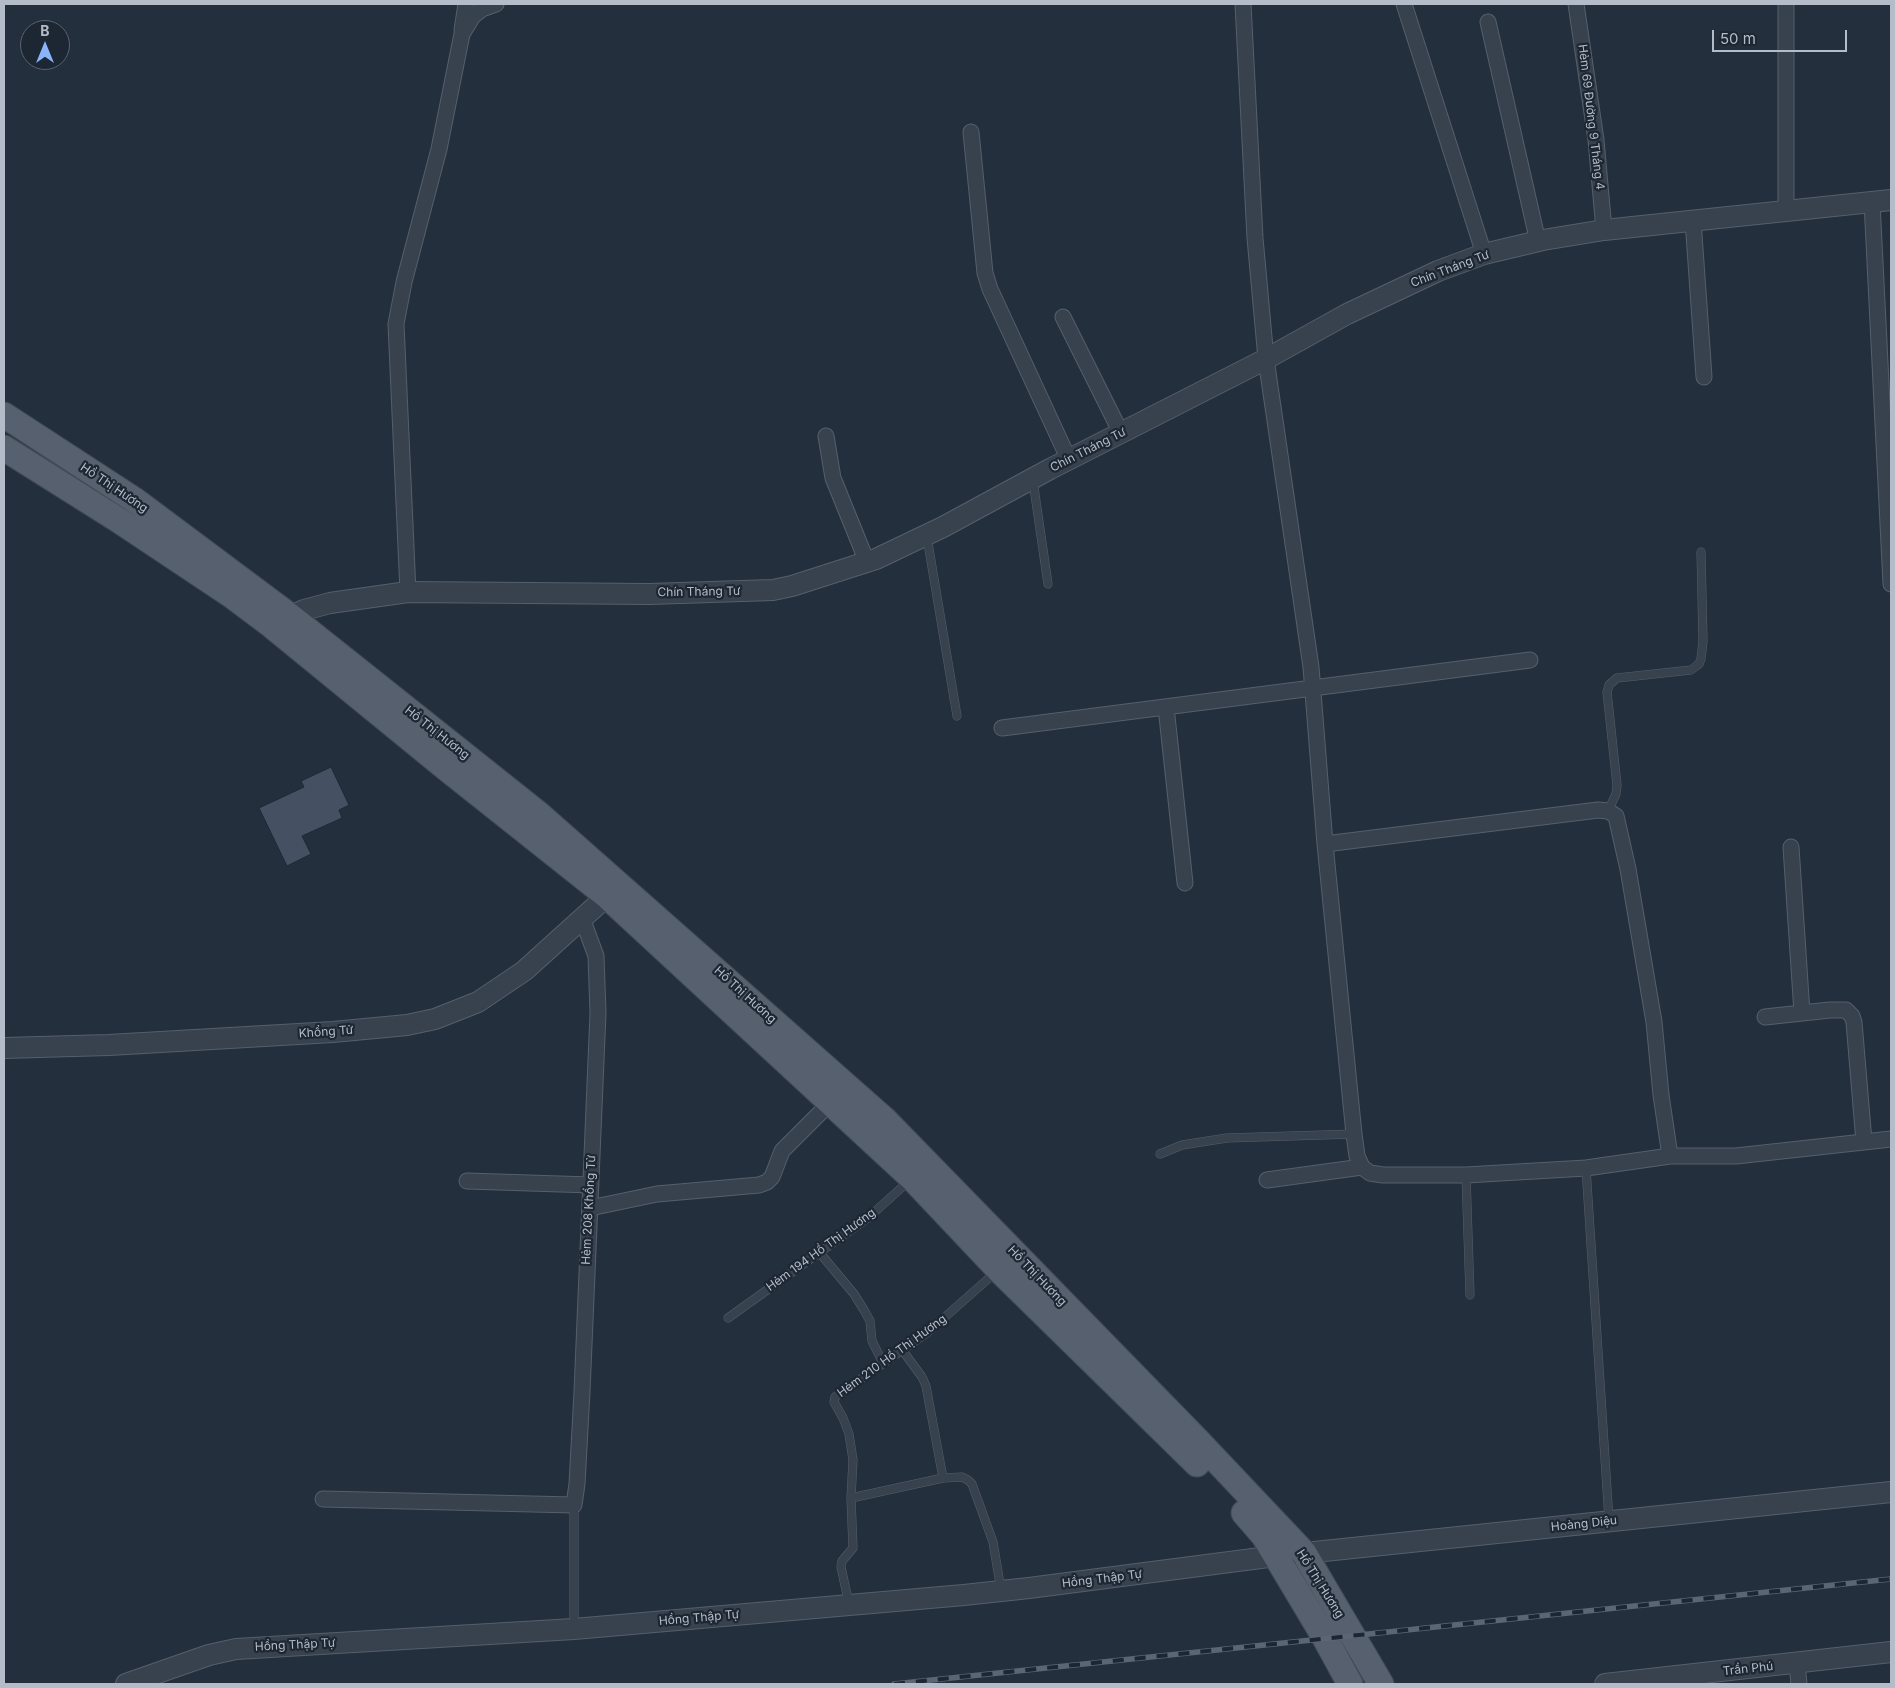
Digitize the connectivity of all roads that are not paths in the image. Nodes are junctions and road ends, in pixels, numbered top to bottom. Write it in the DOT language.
graph roads {
  1 [pos="466,4"];
  2 [pos="496,4"];
  3 [pos="1243,4"];
  4 [pos="1404,4"];
  5 [pos="1576,4"];
  6 [pos="1786,4"];
  7 [pos="1488,22"];
  8 [pos="462,34"];
  9 [pos="971,132"];
  10 [pos="1881,201"];
  11 [pos="1786,212"];
  12 [pos="1693,220"];
  13 [pos="1604,230"];
  14 [pos="1538,242"];
  15 [pos="1484,254"];
  16 [pos="1063,317"];
  17 [pos="1266,359"];
  18 [pos="1704,377"];
  19 [pos="4,415"];
  20 [pos="1121,433"];
  21 [pos="826,436"];
  22 [pos="4,448"];
  23 [pos="1069,460"];
  24 [pos="1032,479"];
  25 [pos="927,535"];
  26 [pos="1701,552"];
  27 [pos="867,562"];
  28 [pos="1048,584"];
  29 [pos="1891,584"];
  30 [pos="408,592"];
  31 [pos="280,621"];
  32 [pos="1530,660"];
  33 [pos="1313,689"];
  34 [pos="1166,708"];
  35 [pos="956,716"];
  36 [pos="1002,728"];
  37 [pos="1608,811"];
  38 [pos="1326,844"];
  39 [pos="1790,847"];
  40 [pos="1185,883"];
  41 [pos="607,896"];
  42 [pos="582,918"];
  43 [pos="1802,1013"];
  44 [pos="1765,1017"];
  45 [pos="4,1048"];
  46 [pos="830,1103"];
  47 [pos="1354,1134"];
  48 [pos="1891,1139"];
  49 [pos="1864,1142"];
  50 [pos="1160,1154"];
  51 [pos="1670,1156"];
  52 [pos="1362,1167"];
  53 [pos="1586,1168"];
  54 [pos="1466,1175"];
  55 [pos="912,1178"];
  56 [pos="1268,1180"];
  57 [pos="467,1181"];
  58 [pos="591,1185"];
  59 [pos="590,1208"];
  60 [pos="819,1252"];
  61 [pos="998,1269"];
  62 [pos="1470,1295"];
  63 [pos="728,1318"];
  64 [pos="903,1350"];
  65 [pos="884,1363"];
  66 [pos="943,1478"];
  67 [pos="1891,1492"];
  68 [pos="851,1498"];
  69 [pos="323,1499"];
  70 [pos="574,1505"];
  71 [pos="1609,1522"];
  72 [pos="1304,1554"];
  73 [pos="1276,1556"];
  74 [pos="1002,1591"];
  75 [pos="849,1605"];
  76 [pos="574,1629"];
  77 [pos="1891,1652"];
  78 [pos="1797,1663"];
  79 [pos="126,1684"];
  80 [pos="1350,1684"];
  81 [pos="1381,1684"];
  82 [pos="1605,1684"];
  83 [pos="1799,1684"];
  1 -- 8 [label="street"];
  2 -- 8 [label="street"];
  3 -- 17 [label="street"];
  4 -- 15 [label="street"];
  5 -- 13 [label="street, Hẻm 69 Đường 9 Tháng 4"];
  6 -- 11 [label="street"];
  7 -- 14 [label="street"];
  8 -- 30 [label="street"];
  9 -- 23 [label="street"];
  10 -- 11 [label="street, Chín Tháng Tư"];
  10 -- 29 [label="street"];
  11 -- 12 [label="street, Chín Tháng Tư"];
  12 -- 13 [label="street, Chín Tháng Tư"];
  12 -- 18 [label="street"];
  13 -- 14 [label="street, Chín Tháng Tư"];
  14 -- 15 [label="street, Chín Tháng Tư"];
  15 -- 17 [label="street, Chín Tháng Tư"];
  16 -- 20 [label="street"];
  17 -- 20 [label="street, Chín Tháng Tư"];
  17 -- 33 [label="street"];
  19 -- 31 [label="main road, Hồ Thị Hương"];
  20 -- 23 [label="street, Chín Tháng Tư"];
  21 -- 27 [label="street"];
  22 -- 31 [label="main road, Hồ Thị Hương"];
  23 -- 24 [label="street, Chín Tháng Tư"];
  24 -- 25 [label="street, Chín Tháng Tư"];
  24 -- 28 [label="lane"];
  25 -- 27 [label="street, Chín Tháng Tư"];
  25 -- 35 [label="lane"];
  26 -- 37 [label="lane"];
  27 -- 30 [label="street, Chín Tháng Tư"];
  30 -- 31 [label="street, Chín Tháng Tư"];
  31 -- 41 [label="main road, Hồ Thị Hương"];
  31 -- 72 [label="main road, Hồ Thị Hương"];
  32 -- 33 [label="street"];
  33 -- 34 [label="street"];
  33 -- 38 [label="street"];
  34 -- 36 [label="street"];
  34 -- 40 [label="street"];
  37 -- 38 [label="street"];
  37 -- 51 [label="street"];
  38 -- 47 [label="street"];
  39 -- 43 [label="street"];
  41 -- 42 [label="street, Khổng Tử"];
  41 -- 46 [label="main road, Hồ Thị Hương"];
  42 -- 45 [label="street, Khổng Tử"];
  42 -- 58 [label="street, Hẻm 208 Khổng Tử"];
  43 -- 44 [label="street"];
  43 -- 49 [label="street"];
  46 -- 55 [label="main road, Hồ Thị Hương"];
  46 -- 59 [label="street"];
  47 -- 50 [label="lane"];
  47 -- 52 [label="street"];
  48 -- 49 [label="street"];
  49 -- 51 [label="street"];
  51 -- 53 [label="street"];
  52 -- 54 [label="street"];
  52 -- 56 [label="street"];
  53 -- 54 [label="street"];
  53 -- 71 [label="lane"];
  54 -- 62 [label="lane"];
  55 -- 60 [label="lane, Hẻm 194 Hồ Thị Hương"];
  55 -- 61 [label="main road, Hồ Thị Hương"];
  57 -- 58 [label="street"];
  58 -- 59 [label="street, Hẻm 208 Khổng Tử"];
  59 -- 70 [label="street, Hẻm 208 Khổng Tử"];
  60 -- 63 [label="lane, Hẻm 194 Hồ Thị Hương"];
  60 -- 65 [label="lane"];
  61 -- 64 [label="lane, Hẻm 210 Hồ Thị Hương"];
  61 -- 73 [label="main road, Hồ Thị Hương"];
  64 -- 65 [label="lane, Hẻm 210 Hồ Thị Hương"];
  64 -- 66 [label="lane"];
  65 -- 68 [label="lane, Hẻm 210 Hồ Thị Hương"];
  66 -- 68 [label="lane"];
  66 -- 74 [label="lane"];
  67 -- 71 [label="street, Hoàng Diệu"];
  68 -- 75 [label="lane, Hẻm 210 Hồ Thị Hương"];
  69 -- 70 [label="street"];
  70 -- 76 [label="lane, Hẻm 208 Khổng Tử"];
  71 -- 72 [label="street, Hoàng Diệu"];
  72 -- 73 [label="street, Hoàng Diệu"];
  72 -- 81 [label="main road, Hồ Thị Hương"];
  73 -- 74 [label="street, Hồng Thập Tự"];
  73 -- 80 [label="main road, Hồ Thị Hương"];
  74 -- 75 [label="street, Hồng Thập Tự"];
  75 -- 76 [label="street, Hồng Thập Tự"];
  76 -- 79 [label="street, Hồng Thập Tự"];
  77 -- 78 [label="street, Trần Phú"];
  78 -- 82 [label="street, Trần Phú"];
  78 -- 83 [label="street"];
}
